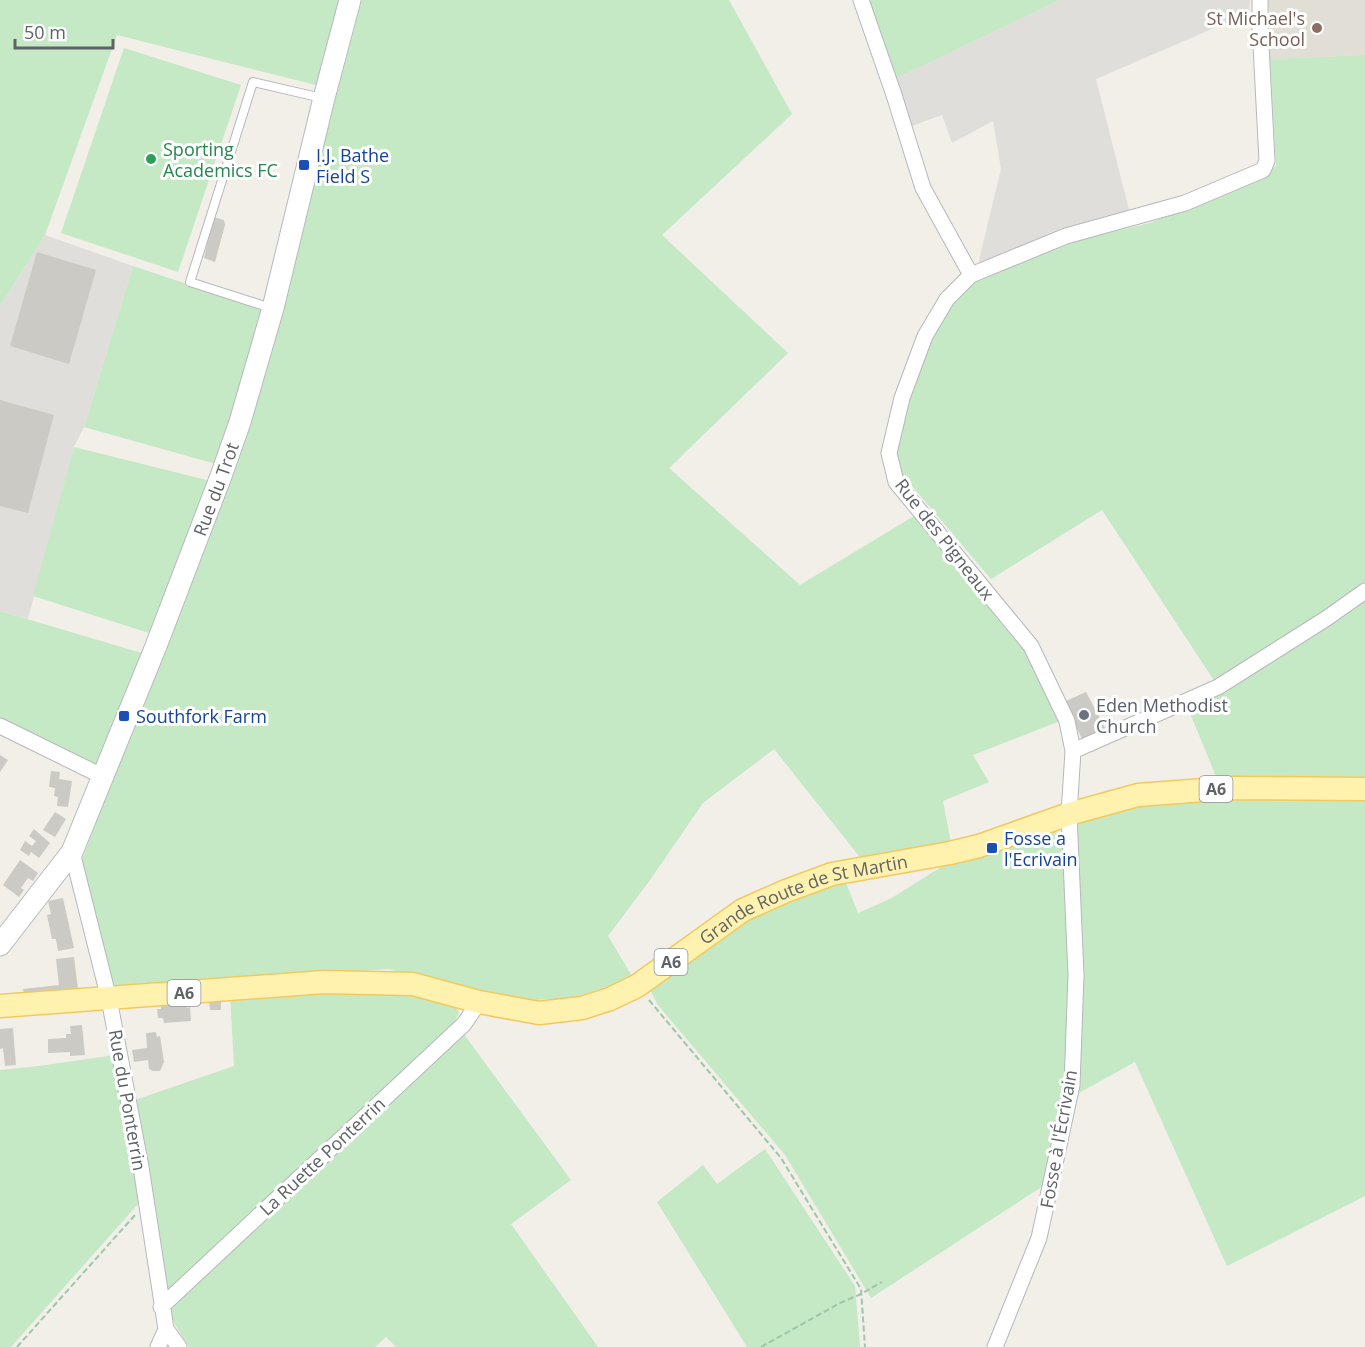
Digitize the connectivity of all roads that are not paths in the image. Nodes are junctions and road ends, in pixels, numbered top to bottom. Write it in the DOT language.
graph roads {
  1 [pos="350,0"];
  2 [pos="861,0"];
  3 [pos="1260,0"];
  4 [pos="324,99"];
  5 [pos="971,275"];
  6 [pos="273,309"];
  7 [pos="1365,591"];
  8 [pos="0,726"];
  9 [pos="1073,751"];
  10 [pos="104,777"];
  11 [pos="1365,789"];
  12 [pos="1069,814"];
  13 [pos="72,852"];
  14 [pos="0,945"];
  15 [pos="110,999"];
  16 [pos="478,1002"];
  17 [pos="0,1006"];
  18 [pos="161,1307"];
  19 [pos="166,1329"];
  20 [pos="159,1347"];
  21 [pos="179,1347"];
  22 [pos="994,1347"];
  1 -- 4 [label="main road, Rue du Trot"];
  2 -- 5 [label="street"];
  3 -- 5 [label="street"];
  4 -- 6 [label="main road, Rue du Trot"];
  4 -- 6 [label="lane"];
  5 -- 9 [label="street, Rue des Pigneaux"];
  6 -- 10 [label="main road, Rue du Trot"];
  7 -- 9 [label="street"];
  8 -- 10 [label="street"];
  9 -- 12 [label="street, Rue des Pigneaux"];
  10 -- 13 [label="main road, Rue du Trot"];
  11 -- 12 [label="main road, Grande Route de St Martin / A6"];
  12 -- 16 [label="main road, Grande Route de St Martin / A6"];
  12 -- 22 [label="street, Fosse à l'Écrivain"];
  13 -- 14 [label="main road, Rue du Trot"];
  13 -- 15 [label="street, Rue du Ponterrin"];
  15 -- 16 [label="main road, Grande Route de St Martin / A6"];
  15 -- 17 [label="main road, A6"];
  15 -- 18 [label="street, Rue du Ponterrin"];
  16 -- 18 [label="street, La Ruette Ponterrin"];
  18 -- 19 [label="street, Rue du Ponterrin"];
  19 -- 20 [label="street"];
  19 -- 21 [label="street, Rue du Ponterrin"];
}
